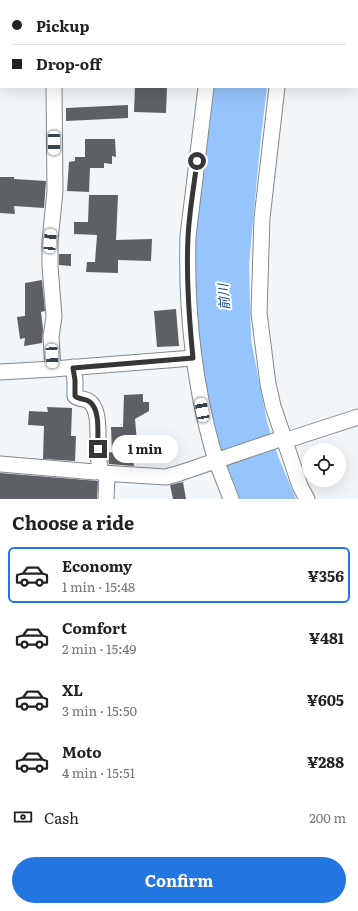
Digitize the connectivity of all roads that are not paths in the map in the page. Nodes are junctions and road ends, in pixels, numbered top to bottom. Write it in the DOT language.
graph roads {
  1 [pos="54,88"];
  2 [pos="206,88"];
  3 [pos="277,88"];
  4 [pos="193,358"];
  5 [pos="73,368"];
  6 [pos="52,369"];
  7 [pos="0,372"];
  8 [pos="358,417"];
  9 [pos="282,440"];
  10 [pos="219,460"];
  11 [pos="0,464"];
  12 [pos="104,472"];
  13 [pos="106,499"];
  14 [pos="231,499"];
  15 [pos="307,499"];
  1 -- 6 [label="street"];
  2 -- 4 [label="street"];
  3 -- 9 [label="street"];
  4 -- 5 [label="street"];
  4 -- 10 [label="street"];
  5 -- 6 [label="street"];
  5 -- 12 [label="street"];
  6 -- 7 [label="street"];
  8 -- 9 [label="street"];
  9 -- 10 [label="street"];
  9 -- 15 [label="street"];
  10 -- 12 [label="street"];
  10 -- 14 [label="street"];
  11 -- 12 [label="street"];
  12 -- 13 [label="street"];
}
